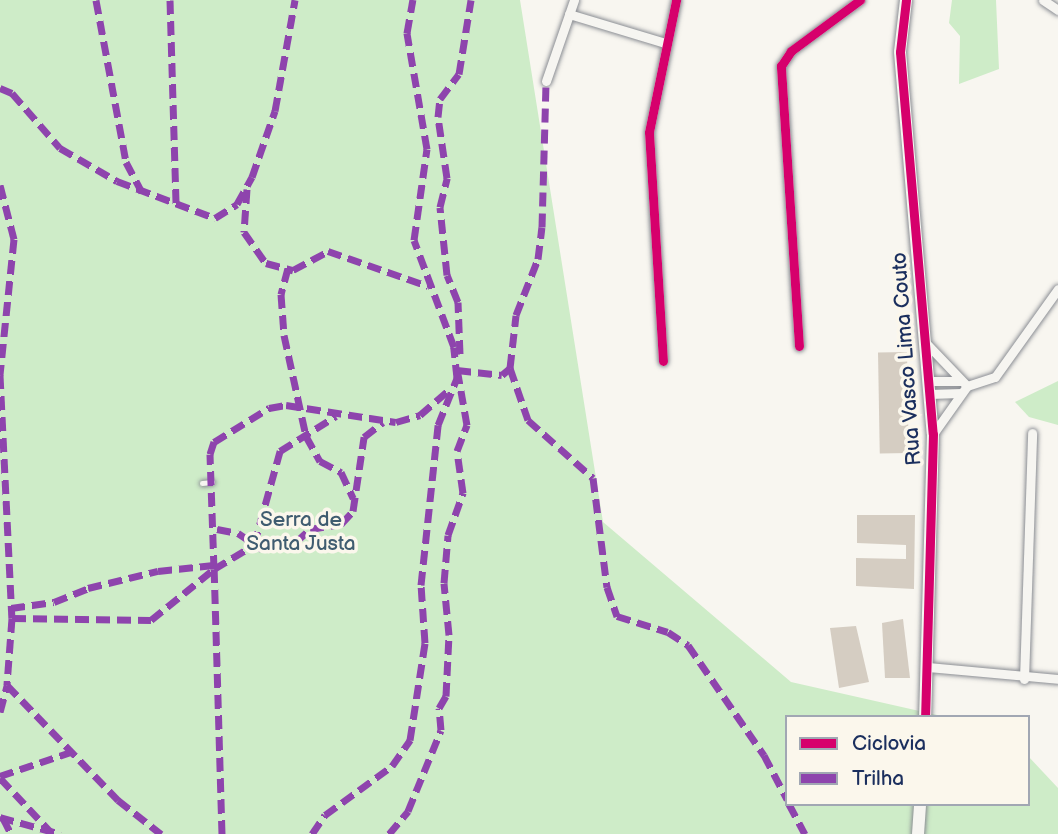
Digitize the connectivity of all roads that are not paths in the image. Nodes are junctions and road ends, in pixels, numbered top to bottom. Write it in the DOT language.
graph roads {
  1 [pos="574,0"];
  2 [pos="676,0"];
  3 [pos="860,0"];
  4 [pos="906,0"];
  5 [pos="1043,0"];
  6 [pos="1057,0"];
  7 [pos="1058,10"];
  8 [pos="569,14"];
  9 [pos="665,43"];
  10 [pos="546,80"];
  11 [pos="1058,289"];
  12 [pos="925,341"];
  13 [pos="799,346"];
  14 [pos="663,361"];
  15 [pos="929,387"];
  16 [pos="963,387"];
  17 [pos="1032,433"];
  18 [pos="933,434"];
  19 [pos="212,482"];
  20 [pos="202,483"];
  21 [pos="927,667"];
  22 [pos="1024,678"];
  23 [pos="1058,679"];
  24 [pos="925,715"];
  25 [pos="920,806"];
  26 [pos="918,834"];
  1 -- 8 [label="street"];
  2 -- 9 [label="street"];
  3 -- 13 [label="street"];
  4 -- 12 [label="street, Rua Vasco Lima Couto"];
  5 -- 7 [label="street"];
  6 -- 7 [label="lane"];
  8 -- 9 [label="street"];
  8 -- 10 [label="street"];
  9 -- 14 [label="street"];
  11 -- 16 [label="street"];
  12 -- 15 [label="street, Rua Vasco Lima Couto"];
  12 -- 16 [label="street"];
  15 -- 16 [label="street"];
  15 -- 18 [label="street, Rua Vasco Lima Couto"];
  16 -- 18 [label="street"];
  17 -- 22 [label="street"];
  18 -- 21 [label="street, Rua Vasco Lima Couto"];
  19 -- 20 [label="lane"];
  21 -- 22 [label="street"];
  21 -- 24 [label="street, Rua Vasco Lima Couto"];
  22 -- 23 [label="street"];
  25 -- 26 [label="street"];
}
